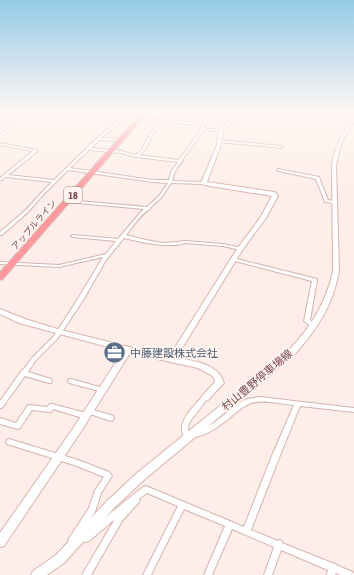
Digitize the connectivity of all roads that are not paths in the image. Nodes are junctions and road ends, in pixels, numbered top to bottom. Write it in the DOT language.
graph roads {
  1 [pos="98,139"];
  2 [pos="149,139"];
  3 [pos="195,139"];
  4 [pos="340,139"];
  5 [pos="120,140"];
  6 [pos="220,141"];
  7 [pos="0,144"];
  8 [pos="281,147"];
  9 [pos="89,149"];
  10 [pos="111,151"];
  11 [pos="136,156"];
  12 [pos="181,161"];
  13 [pos="67,169"];
  14 [pos="279,170"];
  15 [pos="92,172"];
  16 [pos="5,176"];
  17 [pos="0,180"];
  18 [pos="55,181"];
  19 [pos="170,182"];
  20 [pos="204,183"];
  21 [pos="67,201"];
  22 [pos="334,202"];
  23 [pos="149,208"];
  24 [pos="0,233"];
  25 [pos="73,236"];
  26 [pos="123,236"];
  27 [pos="119,240"];
  28 [pos="240,249"];
  29 [pos="108,255"];
  30 [pos="233,260"];
  31 [pos="0,263"];
  32 [pos="12,264"];
  33 [pos="0,277"];
  34 [pos="0,311"];
  35 [pos="314,326"];
  36 [pos="59,332"];
  37 [pos="128,350"];
  38 [pos="171,360"];
  39 [pos="23,373"];
  40 [pos="50,381"];
  41 [pos="71,381"];
  42 [pos="103,390"];
  43 [pos="205,398"];
  44 [pos="298,404"];
  45 [pos="0,406"];
  46 [pos="354,410"];
  47 [pos="88,413"];
  48 [pos="111,418"];
  49 [pos="0,421"];
  50 [pos="190,435"];
  51 [pos="9,442"];
  52 [pos="59,457"];
  53 [pos="146,489"];
  54 [pos="183,504"];
  55 [pos="230,524"];
  56 [pos="247,530"];
  57 [pos="0,542"];
  58 [pos="74,543"];
  59 [pos="279,544"];
  60 [pos="332,571"];
  61 [pos="39,575"];
  62 [pos="86,575"];
  63 [pos="147,575"];
  64 [pos="208,575"];
  65 [pos="268,575"];
  66 [pos="350,575"];
  1 -- 5 [label="street"];
  1 -- 9 [label="street"];
  2 -- 11 [label="street"];
  3 -- 12 [label="street"];
  4 -- 22 [label="street, 村山豊野停車場線"];
  5 -- 10 [label="highway, アップルライン / 18"];
  6 -- 8 [label="street"];
  6 -- 20 [label="street"];
  7 -- 16 [label="street"];
  9 -- 10 [label="street"];
  9 -- 13 [label="street"];
  10 -- 11 [label="street"];
  10 -- 15 [label="highway, アップルライン / 18"];
  11 -- 12 [label="street"];
  12 -- 19 [label="street"];
  13 -- 15 [label="street"];
  13 -- 18 [label="street"];
  14 -- 22 [label="street"];
  15 -- 19 [label="street"];
  15 -- 21 [label="highway, アップルライン / 18"];
  16 -- 17 [label="street"];
  16 -- 18 [label="street"];
  18 -- 24 [label="street"];
  19 -- 20 [label="street"];
  19 -- 23 [label="street"];
  20 -- 28 [label="street"];
  21 -- 23 [label="street"];
  21 -- 32 [label="highway, アップルライン / 18"];
  22 -- 35 [label="street, 村山豊野停車場線"];
  23 -- 26 [label="street"];
  25 -- 27 [label="street"];
  26 -- 27 [label="street"];
  26 -- 28 [label="street"];
  27 -- 29 [label="street"];
  28 -- 30 [label="street"];
  29 -- 32 [label="street"];
  29 -- 36 [label="street"];
  30 -- 35 [label="street"];
  30 -- 38 [label="street"];
  31 -- 32 [label="street"];
  32 -- 33 [label="highway, アップルライン / 18"];
  34 -- 36 [label="street"];
  35 -- 50 [label="street, 村山豊野停車場線"];
  36 -- 37 [label="street"];
  36 -- 39 [label="street"];
  37 -- 38 [label="street"];
  37 -- 42 [label="street"];
  38 -- 43 [label="street"];
  39 -- 40 [label="street"];
  39 -- 45 [label="street"];
  41 -- 42 [label="street"];
  42 -- 47 [label="street"];
  43 -- 50 [label="street"];
  44 -- 46 [label="street"];
  44 -- 50 [label="street"];
  44 -- 56 [label="street"];
  47 -- 48 [label="street"];
  47 -- 49 [label="street"];
  47 -- 52 [label="street"];
  50 -- 58 [label="street, 村山豊野停車場線"];
  51 -- 52 [label="street"];
  52 -- 57 [label="street"];
  52 -- 58 [label="street"];
  53 -- 54 [label="street"];
  53 -- 58 [label="street"];
  53 -- 62 [label="street"];
  54 -- 55 [label="street"];
  54 -- 63 [label="street"];
  55 -- 56 [label="street"];
  55 -- 64 [label="street"];
  56 -- 59 [label="street"];
  58 -- 61 [label="street, 村山豊野停車場線"];
  59 -- 60 [label="street"];
  59 -- 65 [label="street"];
  60 -- 66 [label="street"];
}
